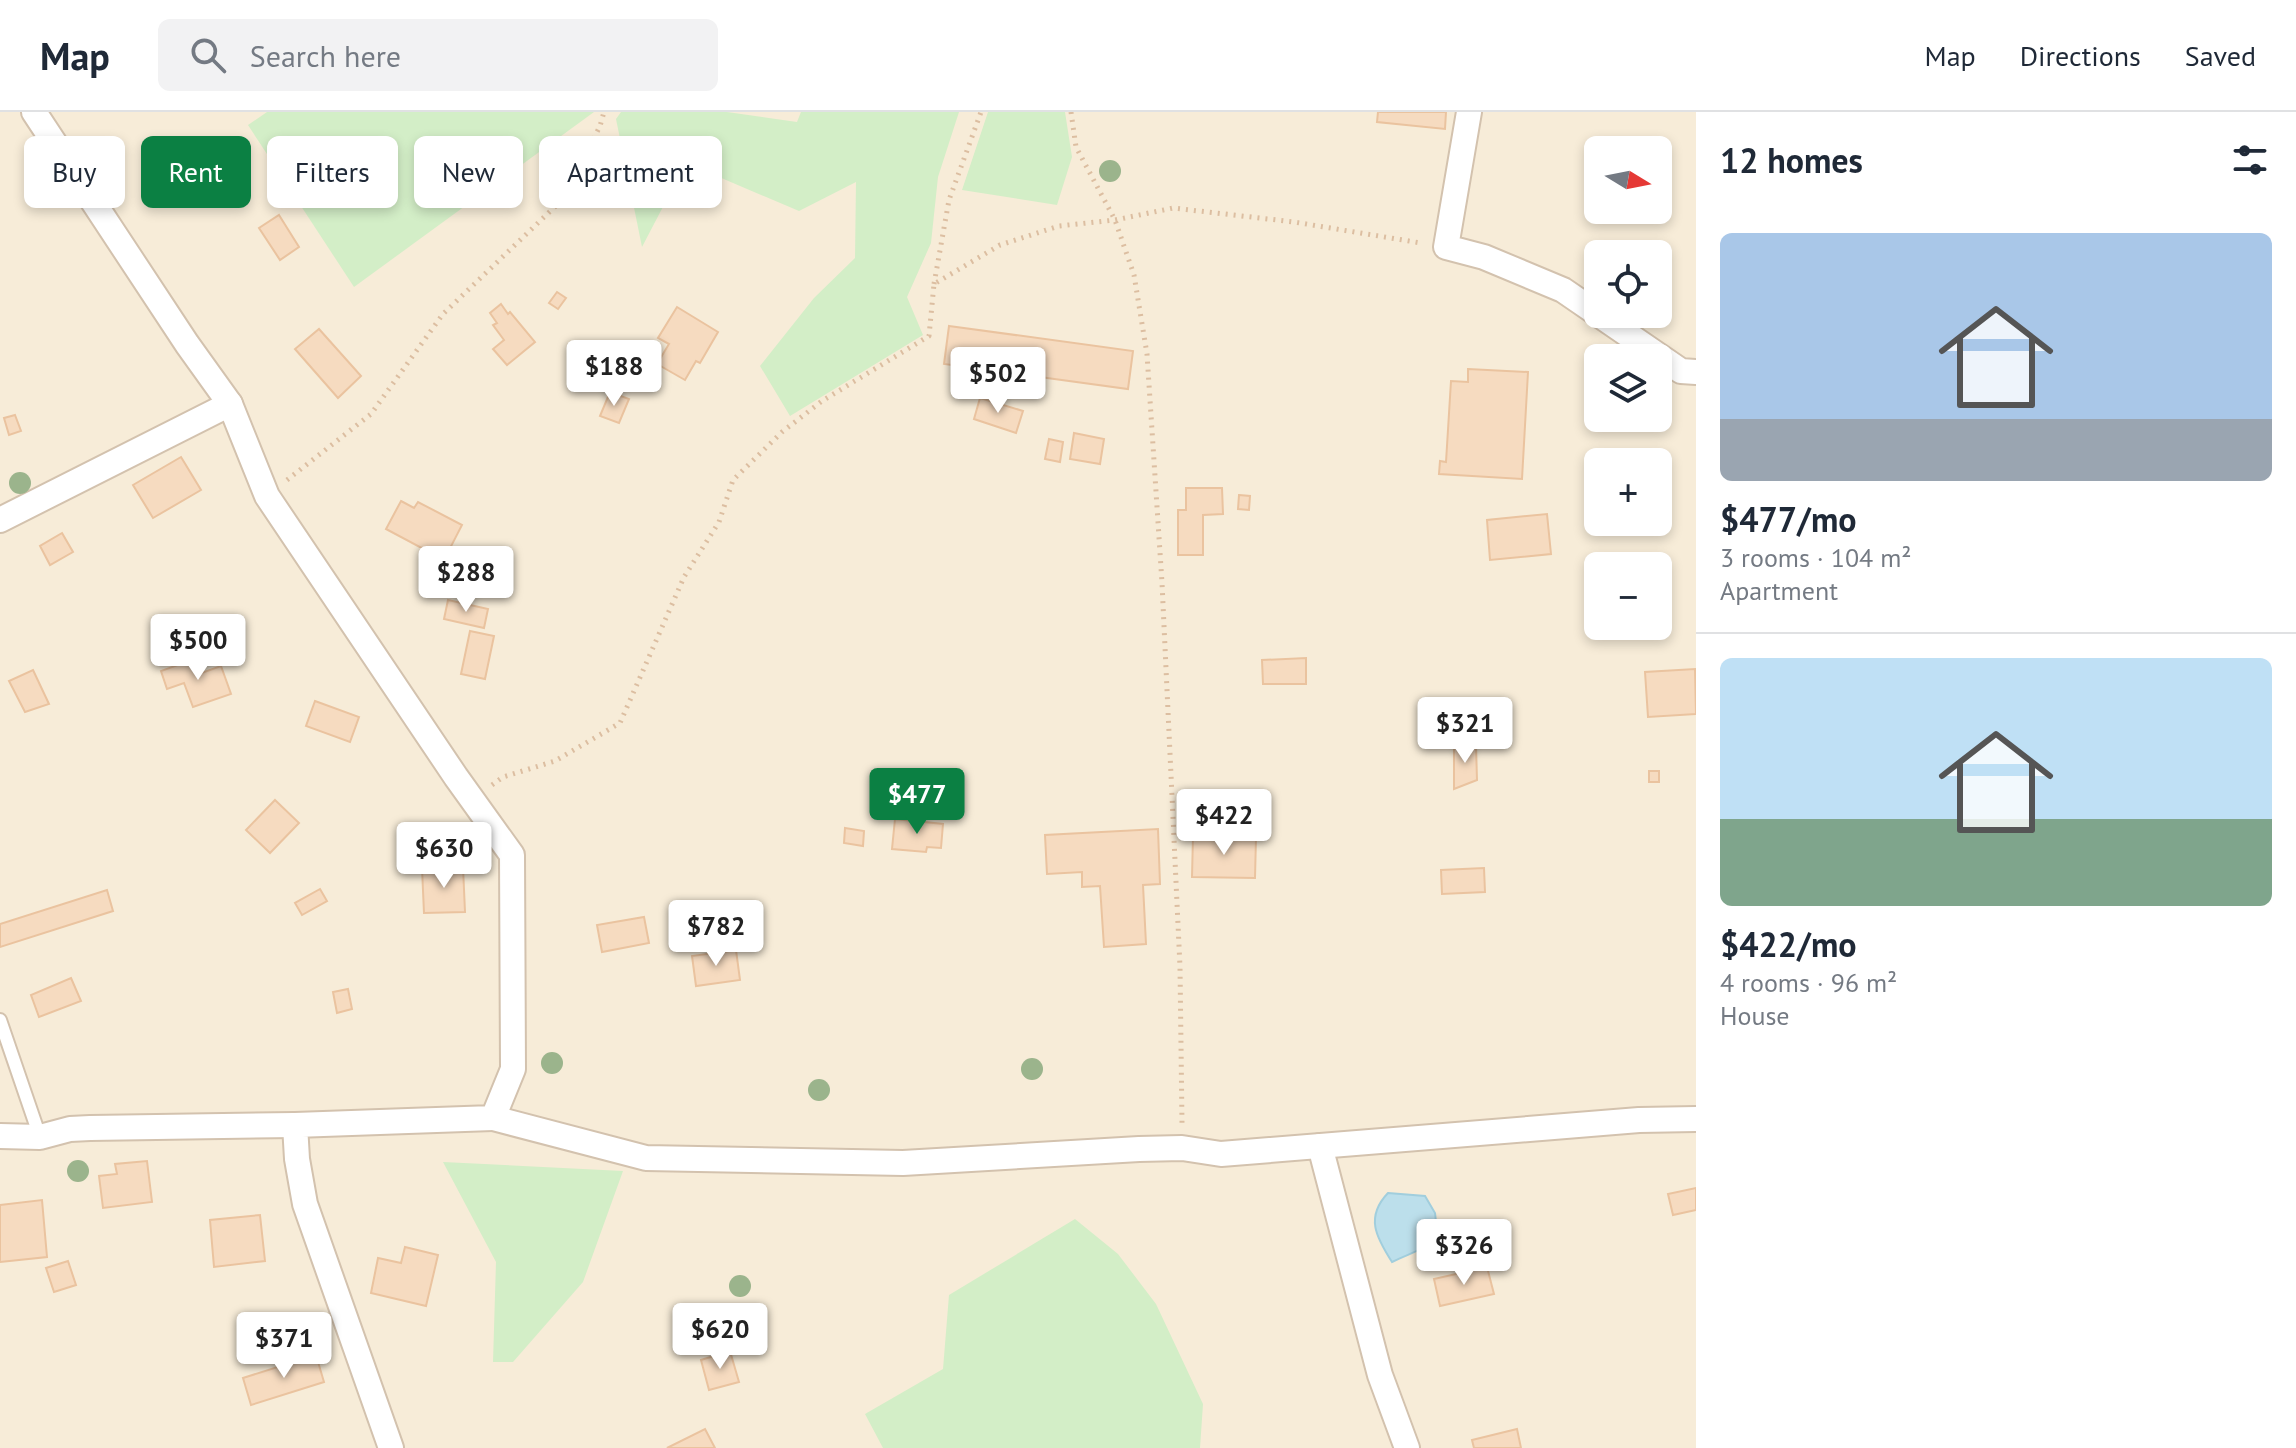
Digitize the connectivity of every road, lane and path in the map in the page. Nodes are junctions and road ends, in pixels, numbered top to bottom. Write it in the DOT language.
graph roads {
  1 [pos="34,112"];
  2 [pos="604,112"];
  3 [pos="981,112"];
  4 [pos="1071,112"];
  5 [pos="1469,112"];
  6 [pos="1115,220"];
  7 [pos="1446,247"];
  8 [pos="934,284"];
  9 [pos="1696,372"];
  10 [pos="230,404"];
  11 [pos="267,496"];
  12 [pos="0,520"];
  13 [pos="472,801"];
  14 [pos="0,1020"];
  15 [pos="493,1118"];
  16 [pos="1696,1119"];
  17 [pos="295,1125"];
  18 [pos="0,1136"];
  19 [pos="40,1137"];
  20 [pos="1320,1146"];
  21 [pos="1182,1148"];
  22 [pos="391,1448"];
  23 [pos="1407,1448"];
  1 -- 10 [label="street"];
  2 -- 11 [label="path"];
  3 -- 8 [label="path"];
  4 -- 6 [label="path"];
  5 -- 7 [label="street"];
  6 -- 7 [label="path"];
  6 -- 8 [label="path"];
  6 -- 21 [label="path"];
  7 -- 9 [label="street"];
  8 -- 13 [label="path"];
  10 -- 11 [label="street"];
  10 -- 12 [label="street"];
  11 -- 13 [label="street"];
  13 -- 15 [label="street"];
  14 -- 19 [label="lane"];
  15 -- 17 [label="street"];
  15 -- 21 [label="street"];
  16 -- 20 [label="street"];
  17 -- 19 [label="street"];
  17 -- 22 [label="street"];
  18 -- 19 [label="street"];
  20 -- 21 [label="street"];
  20 -- 23 [label="street"];
}
